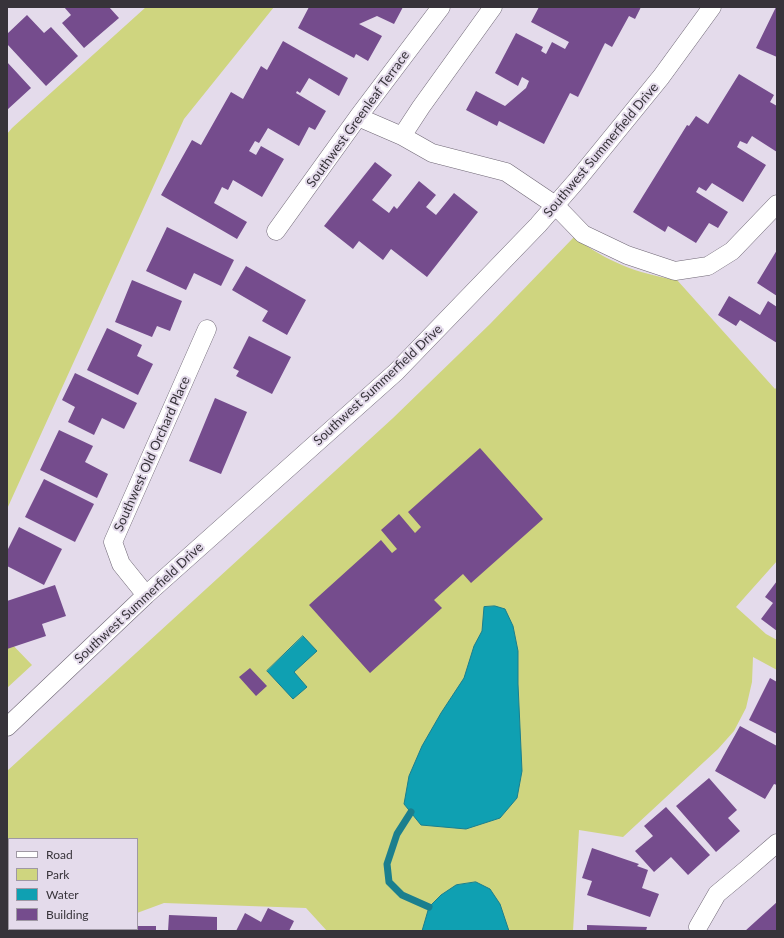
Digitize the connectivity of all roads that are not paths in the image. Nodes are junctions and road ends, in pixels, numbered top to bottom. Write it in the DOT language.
graph roads {
  1 [pos="441,7"];
  2 [pos="493,7"];
  3 [pos="712,7"];
  4 [pos="358,117"];
  5 [pos="402,136"];
  6 [pos="777,204"];
  7 [pos="555,205"];
  8 [pos="276,231"];
  9 [pos="207,329"];
  10 [pos="146,595"];
  11 [pos="7,727"];
  12 [pos="777,843"];
  13 [pos="698,928"];
  1 -- 4 [label="street, Southwest Greenleaf Terrace"];
  2 -- 5 [label="street"];
  3 -- 7 [label="street, Southwest Summerfield Drive"];
  4 -- 5 [label="street"];
  4 -- 8 [label="street, Southwest Greenleaf Terrace"];
  5 -- 7 [label="street"];
  6 -- 7 [label="street"];
  7 -- 10 [label="street, Southwest Summerfield Drive"];
  9 -- 10 [label="street, Southwest Old Orchard Place"];
  10 -- 11 [label="street, Southwest Summerfield Drive"];
  12 -- 13 [label="street"];
}
